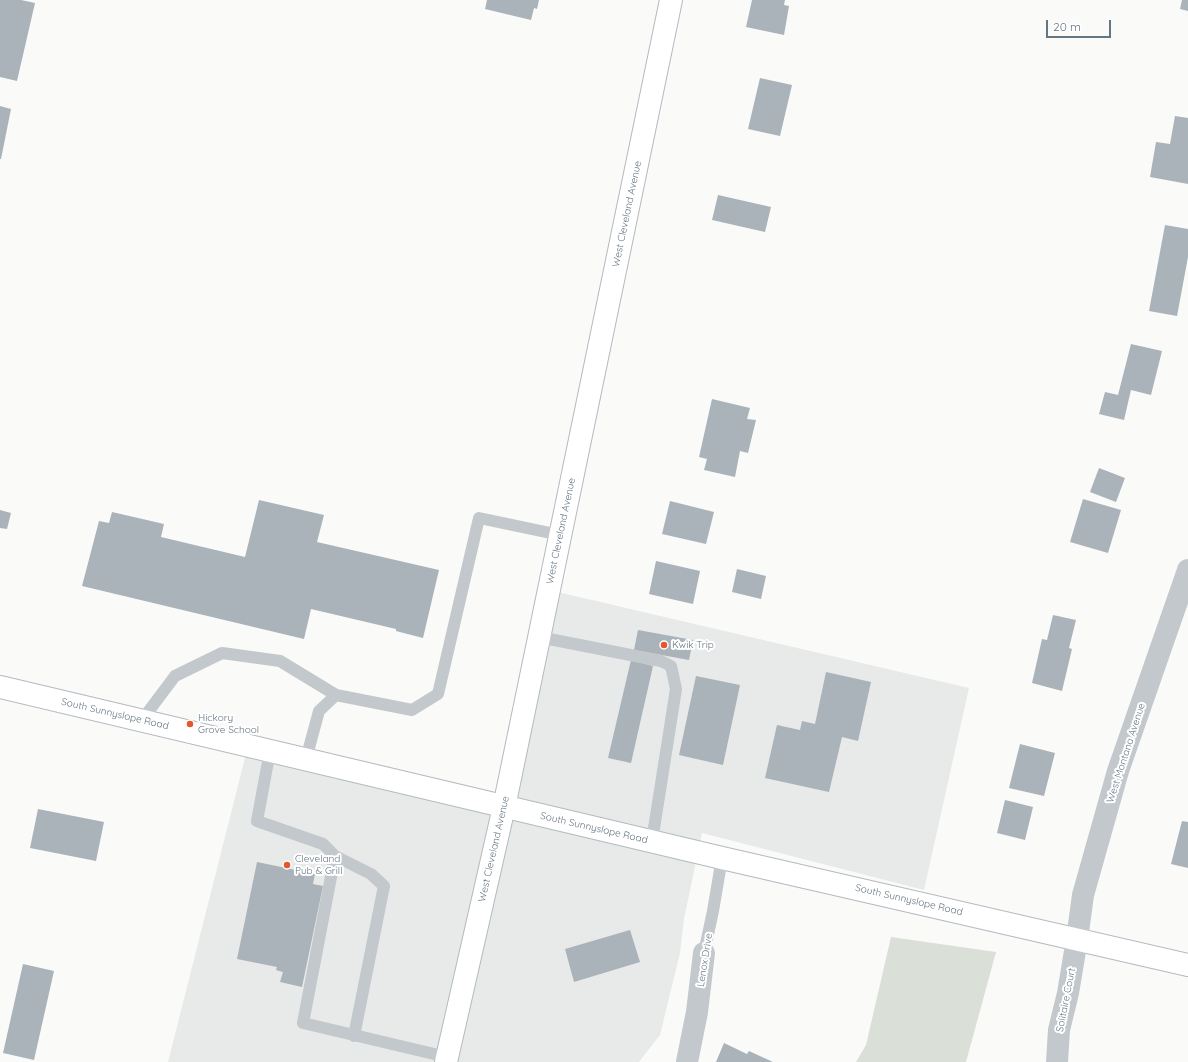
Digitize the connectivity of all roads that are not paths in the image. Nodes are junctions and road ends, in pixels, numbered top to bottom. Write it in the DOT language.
graph roads {
  1 [pos="671,0"];
  2 [pos="560,535"];
  3 [pos="1188,570"];
  4 [pos="539,637"];
  5 [pos="0,687"];
  6 [pos="336,695"];
  7 [pos="142,720"];
  8 [pos="270,751"];
  9 [pos="306,760"];
  10 [pos="504,806"];
  11 [pos="652,841"];
  12 [pos="335,856"];
  13 [pos="722,858"];
  14 [pos="1078,939"];
  15 [pos="704,954"];
  16 [pos="1188,965"];
  17 [pos="354,1036"];
  18 [pos="447,1059"];
  19 [pos="687,1062"];
  20 [pos="1057,1062"];
  1 -- 2 [label="street, West Cleveland Avenue"];
  2 -- 4 [label="street, West Cleveland Avenue"];
  2 -- 6 [label="lane"];
  3 -- 14 [label="street, West Montana Avenue"];
  4 -- 10 [label="street, West Cleveland Avenue"];
  4 -- 11 [label="lane"];
  5 -- 7 [label="street, South Sunnyslope Road"];
  6 -- 7 [label="lane"];
  6 -- 9 [label="lane"];
  7 -- 8 [label="street, South Sunnyslope Road"];
  8 -- 9 [label="street, South Sunnyslope Road"];
  8 -- 12 [label="lane"];
  9 -- 10 [label="street, South Sunnyslope Road"];
  10 -- 11 [label="street, South Sunnyslope Road"];
  10 -- 18 [label="street, West Cleveland Avenue"];
  11 -- 13 [label="street, South Sunnyslope Road"];
  12 -- 17 [label="lane"];
  12 -- 17 [label="lane"];
  13 -- 14 [label="street, South Sunnyslope Road"];
  13 -- 15 [label="lane, Lenox Drive"];
  14 -- 16 [label="street, South Sunnyslope Road"];
  14 -- 20 [label="street, Solitaire Court"];
  15 -- 19 [label="street, Lenox Drive"];
  17 -- 18 [label="lane"];
}
